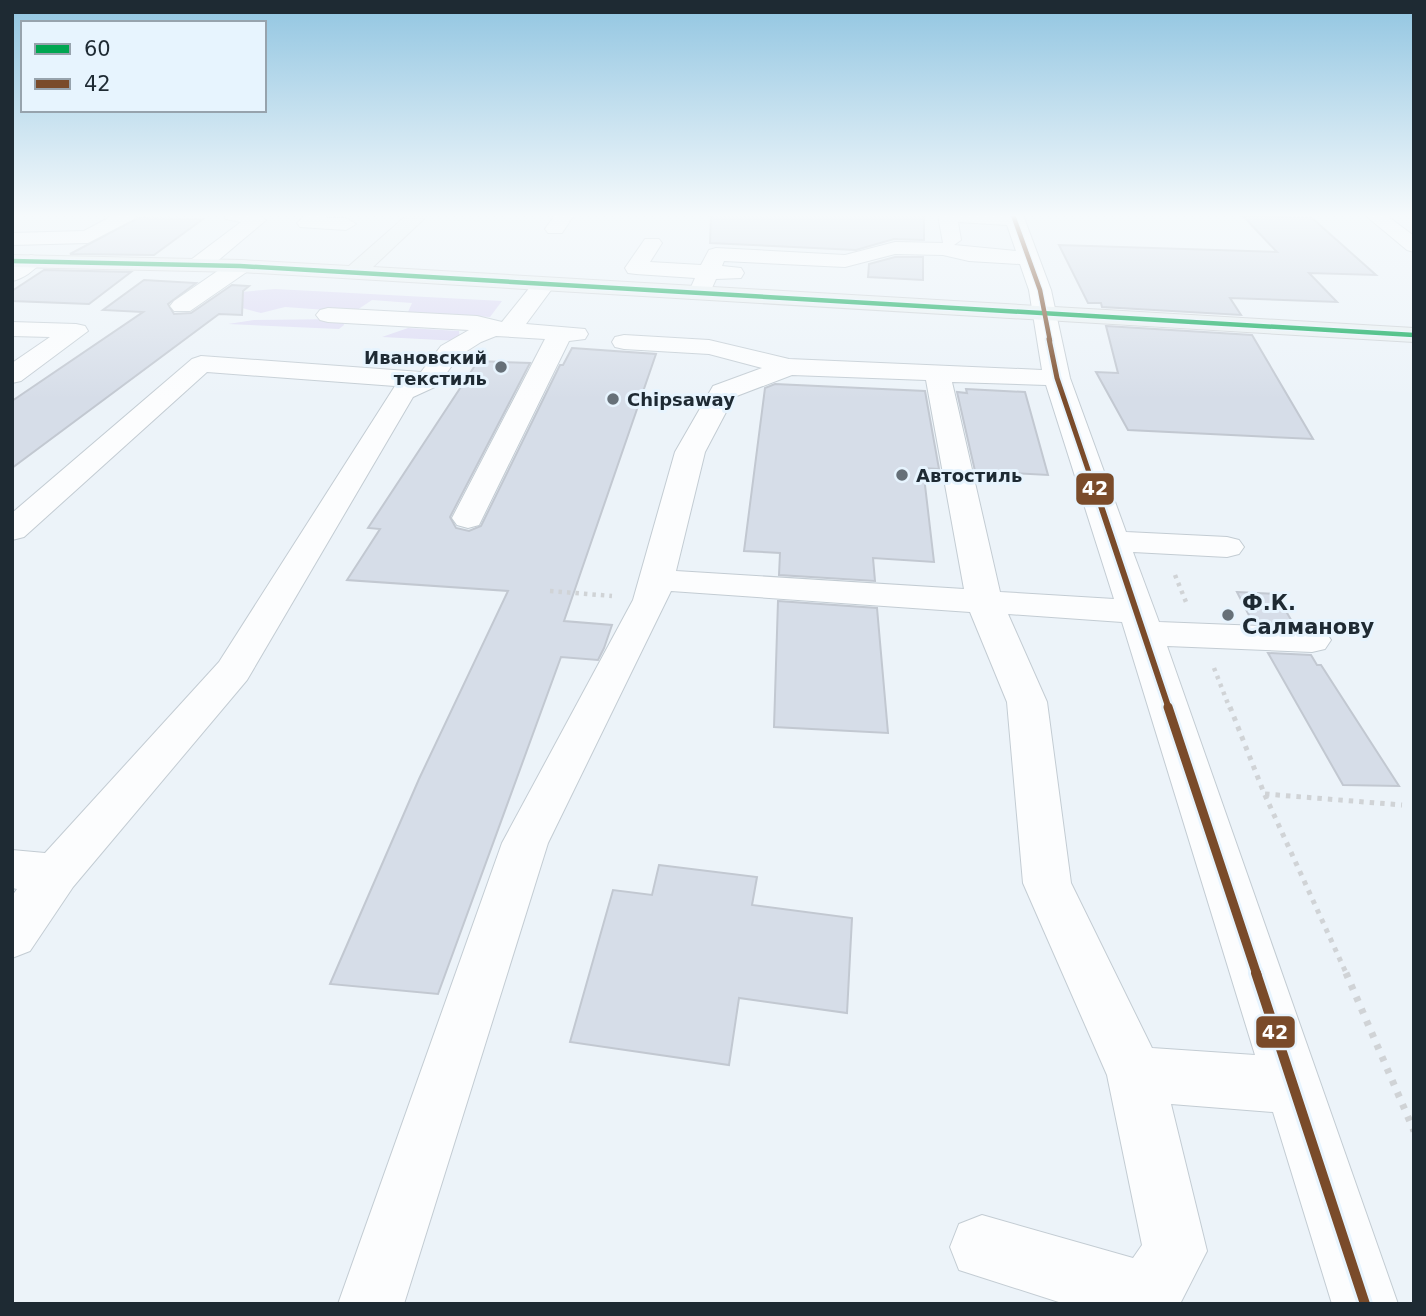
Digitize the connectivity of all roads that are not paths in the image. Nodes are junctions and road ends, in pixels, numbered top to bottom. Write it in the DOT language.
graph roads {
  1 [pos="225,276"];
  2 [pos="404,276"];
  3 [pos="706,276"];
  4 [pos="821,276"];
  5 [pos="849,276"];
  6 [pos="1033,276"];
  7 [pos="842,281"];
  8 [pos="543,286"];
  9 [pos="699,294"];
  10 [pos="182,306"];
  11 [pos="1045,314"];
  12 [pos="328,315"];
  13 [pos="12,329"];
  14 [pos="501,330"];
  15 [pos="1414,335"];
  16 [pos="624,342"];
  17 [pos="789,367"];
  18 [pos="937,372"];
  19 [pos="12,375"];
  20 [pos="1057,378"];
  21 [pos="428,380"];
  22 [pos="468,518"];
  23 [pos="12,530"];
  24 [pos="1111,541"];
  25 [pos="1227,547"];
  26 [pos="655,590"];
  27 [pos="984,602"];
  28 [pos="1140,622"];
  29 [pos="1312,640"];
  30 [pos="34,871"];
  31 [pos="12,936"];
  32 [pos="1135,1074"];
  33 [pos="1293,1086"];
  34 [pos="982,1247"];
  35 [pos="370,1304"];
  36 [pos="1365,1304"];
  1 -- 10 [label="street"];
  2 -- 8 [label="main road"];
  3 -- 9 [label="street"];
  4 -- 7 [label="street"];
  5 -- 7 [label="street"];
  6 -- 11 [label="street"];
  7 -- 9 [label="main road"];
  7 -- 11 [label="main road"];
  8 -- 9 [label="main road"];
  8 -- 14 [label="street"];
  11 -- 15 [label="main road"];
  11 -- 20 [label="street"];
  12 -- 14 [label="street"];
  13 -- 19 [label="street"];
  14 -- 21 [label="street"];
  14 -- 22 [label="street"];
  16 -- 17 [label="street"];
  17 -- 18 [label="street"];
  17 -- 26 [label="street"];
  18 -- 20 [label="street"];
  18 -- 27 [label="street"];
  20 -- 24 [label="street"];
  21 -- 23 [label="street"];
  21 -- 30 [label="street"];
  24 -- 25 [label="street"];
  24 -- 28 [label="street"];
  26 -- 27 [label="street"];
  26 -- 35 [label="street"];
  27 -- 28 [label="street"];
  27 -- 32 [label="street"];
  28 -- 29 [label="street"];
  28 -- 33 [label="street"];
  30 -- 31 [label="street"];
  32 -- 33 [label="street"];
  32 -- 34 [label="street"];
  33 -- 36 [label="street"];
}
